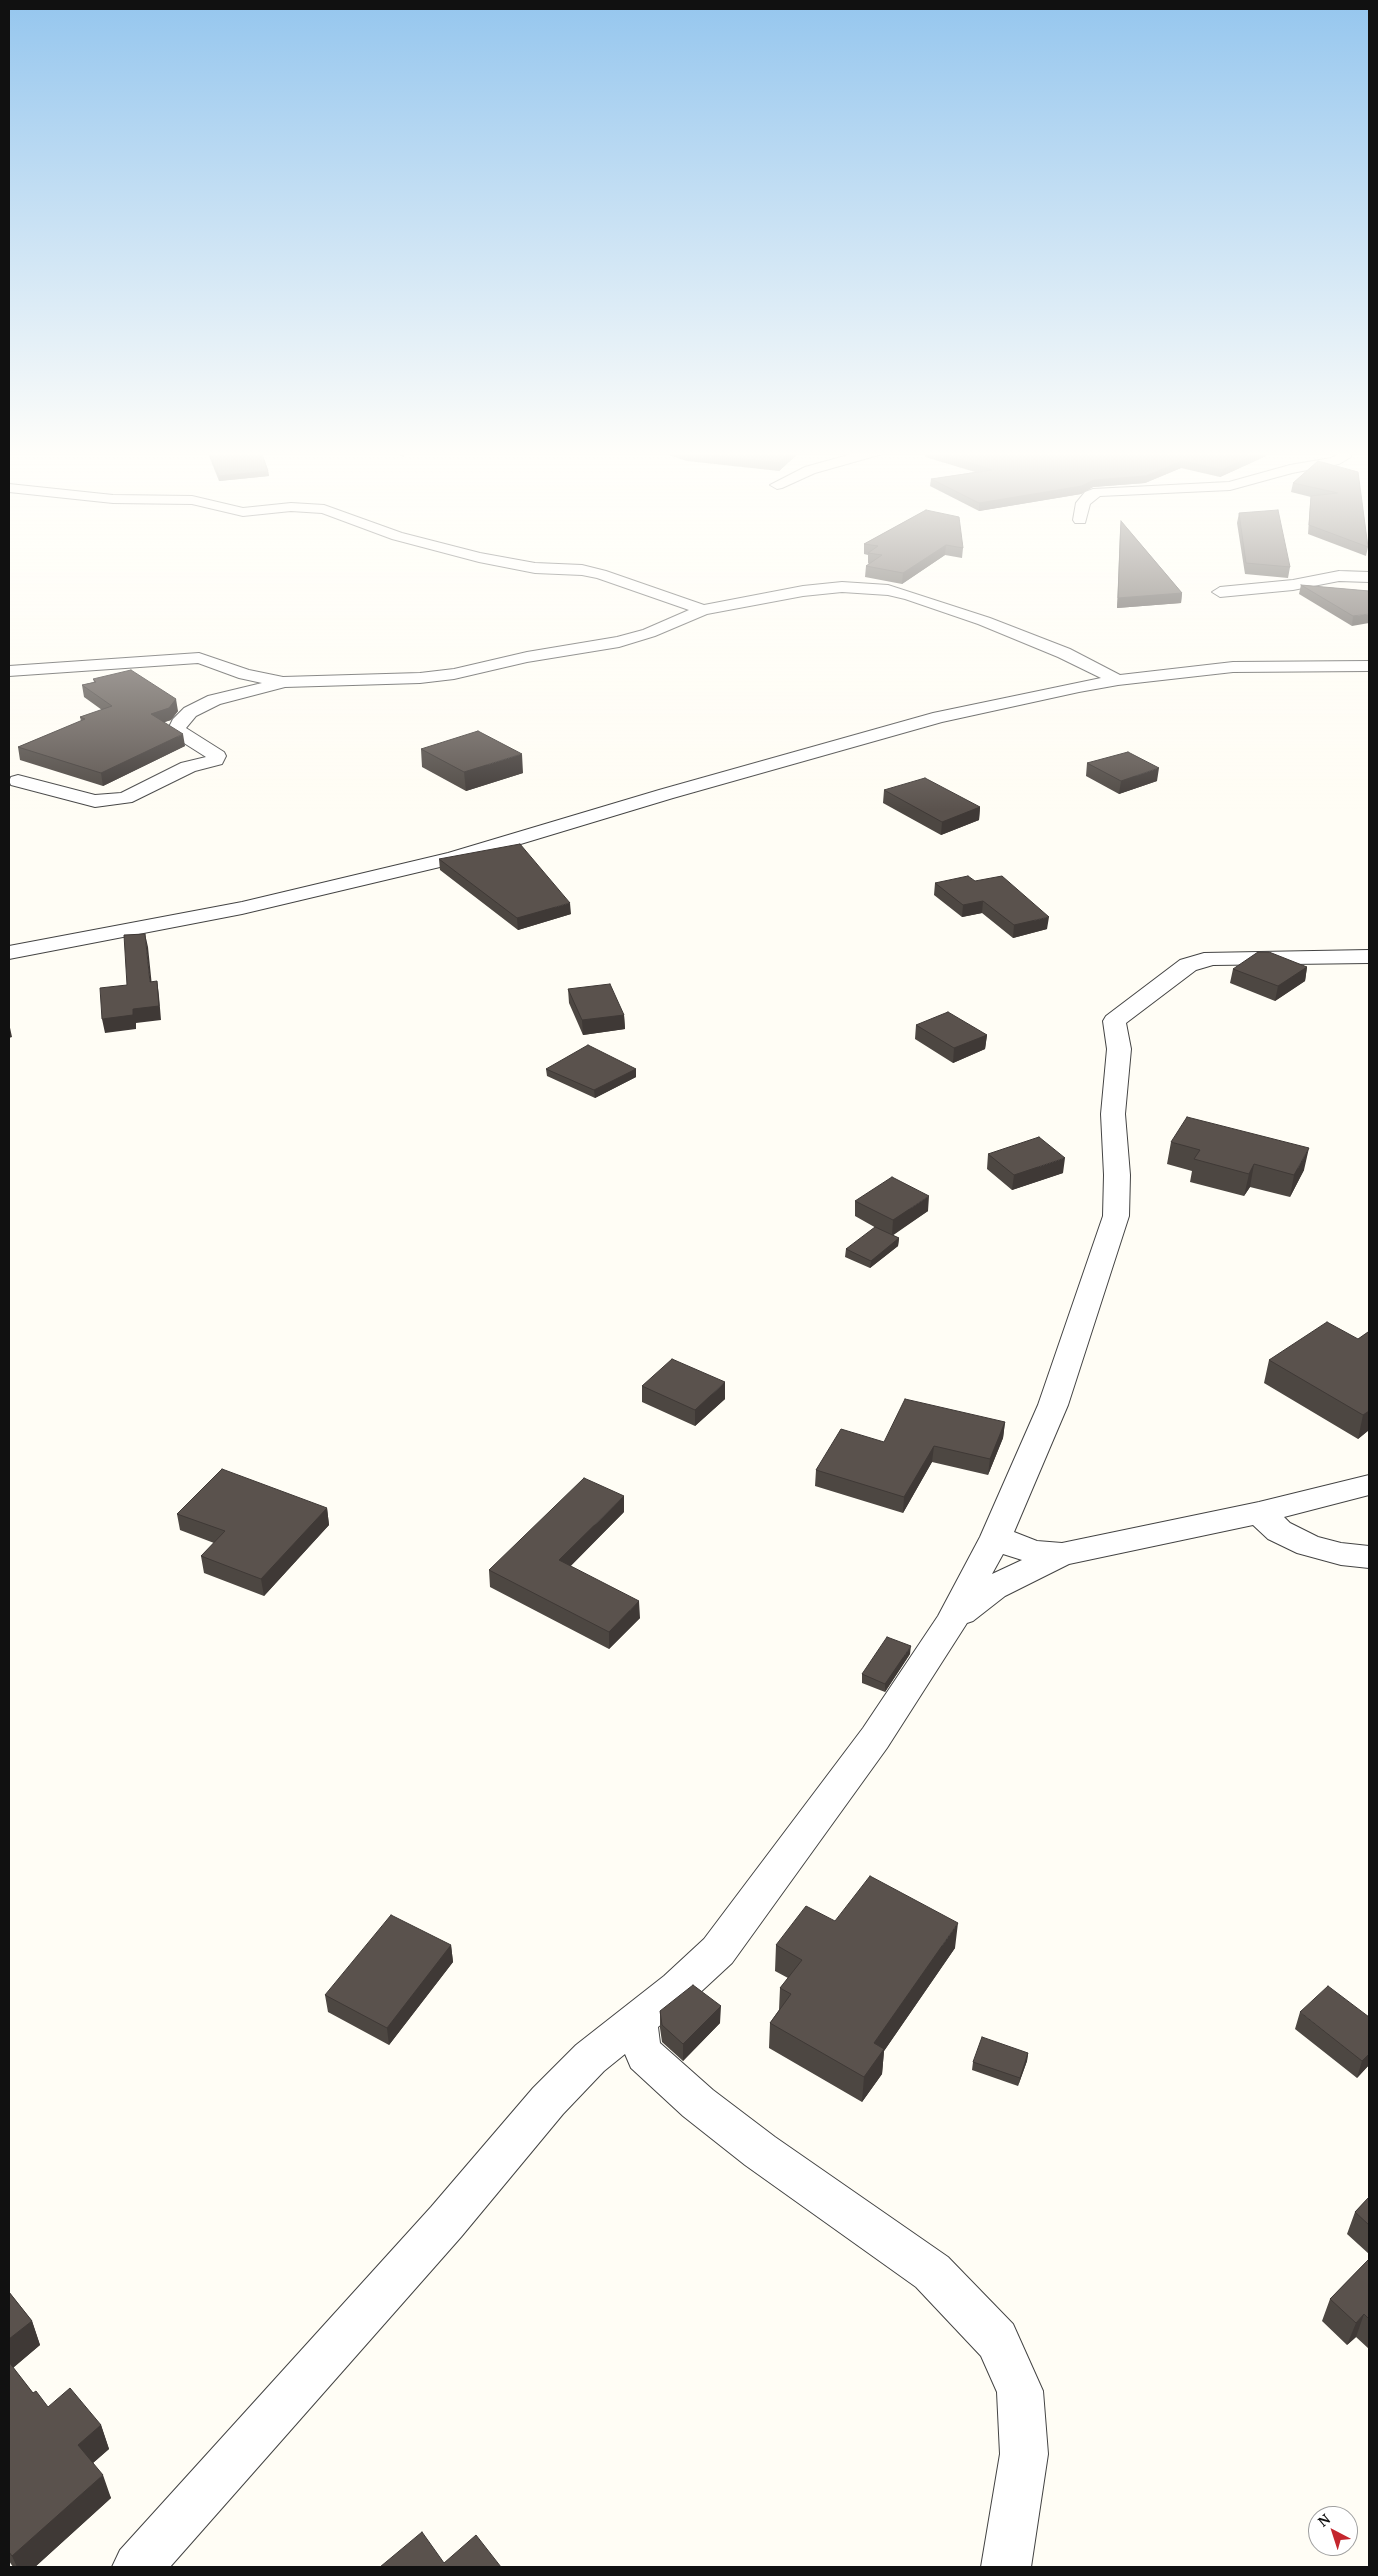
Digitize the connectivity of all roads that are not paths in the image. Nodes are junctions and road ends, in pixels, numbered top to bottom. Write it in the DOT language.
graph roads {
  1 [pos="588,571"];
  2 [pos="1369,577"];
  3 [pos="1220,592"];
  4 [pos="703,610"];
  5 [pos="1369,666"];
  6 [pos="9,671"];
  7 [pos="1118,680"];
  8 [pos="287,682"];
  9 [pos="18,781"];
  10 [pos="9,952"];
  11 [pos="1369,956"];
  12 [pos="1369,1485"];
  13 [pos="1259,1513"];
  14 [pos="996,1537"];
  15 [pos="1062,1554"];
  16 [pos="1369,1557"];
  17 [pos="950,1622"];
  18 [pos="638,2021"];
  19 [pos="137,2567"];
  20 [pos="1006,2567"];
  1 -- 4 [label="street"];
  2 -- 3 [label="street"];
  4 -- 7 [label="street"];
  4 -- 8 [label="street"];
  5 -- 7 [label="street"];
  6 -- 8 [label="street"];
  7 -- 10 [label="street"];
  8 -- 9 [label="street"];
  11 -- 14 [label="street"];
  12 -- 13 [label="street"];
  13 -- 15 [label="street"];
  13 -- 16 [label="street"];
  14 -- 15 [label="street"];
  14 -- 17 [label="street"];
  15 -- 17 [label="street"];
  17 -- 18 [label="street"];
  18 -- 19 [label="street"];
  18 -- 20 [label="street"];
}
